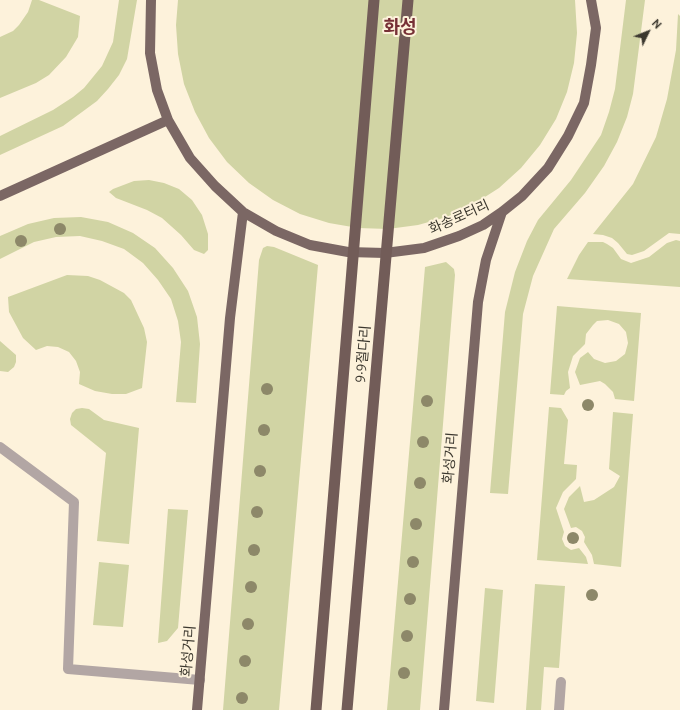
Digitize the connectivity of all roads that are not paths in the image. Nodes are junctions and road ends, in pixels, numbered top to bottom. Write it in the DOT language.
graph roads {
  1 [pos="151,0"];
  2 [pos="374,0"];
  3 [pos="408,0"];
  4 [pos="591,0"];
  5 [pos="168,120"];
  6 [pos="0,196"];
  7 [pos="243,212"];
  8 [pos="502,212"];
  9 [pos="0,447"];
  10 [pos="200,680"];
  11 [pos="562,682"];
  12 [pos="197,710"];
  13 [pos="316,710"];
  14 [pos="347,710"];
  15 [pos="444,710"];
  16 [pos="559,710"];
  1 -- 5 [label="main road, 화송로터리"];
  2 -- 13 [label="highway, 9·9절다리"];
  3 -- 14 [label="highway, 9·9절다리"];
  4 -- 8 [label="main road, 화송로터리"];
  5 -- 6 [label="main road"];
  5 -- 7 [label="main road, 화송로터리"];
  7 -- 8 [label="main road, 화송로터리"];
  7 -- 10 [label="main road, 화성거리"];
  8 -- 15 [label="main road, 화성거리"];
  9 -- 10 [label="street"];
  10 -- 12 [label="main road, 화성거리"];
  11 -- 16 [label="street"];
}
